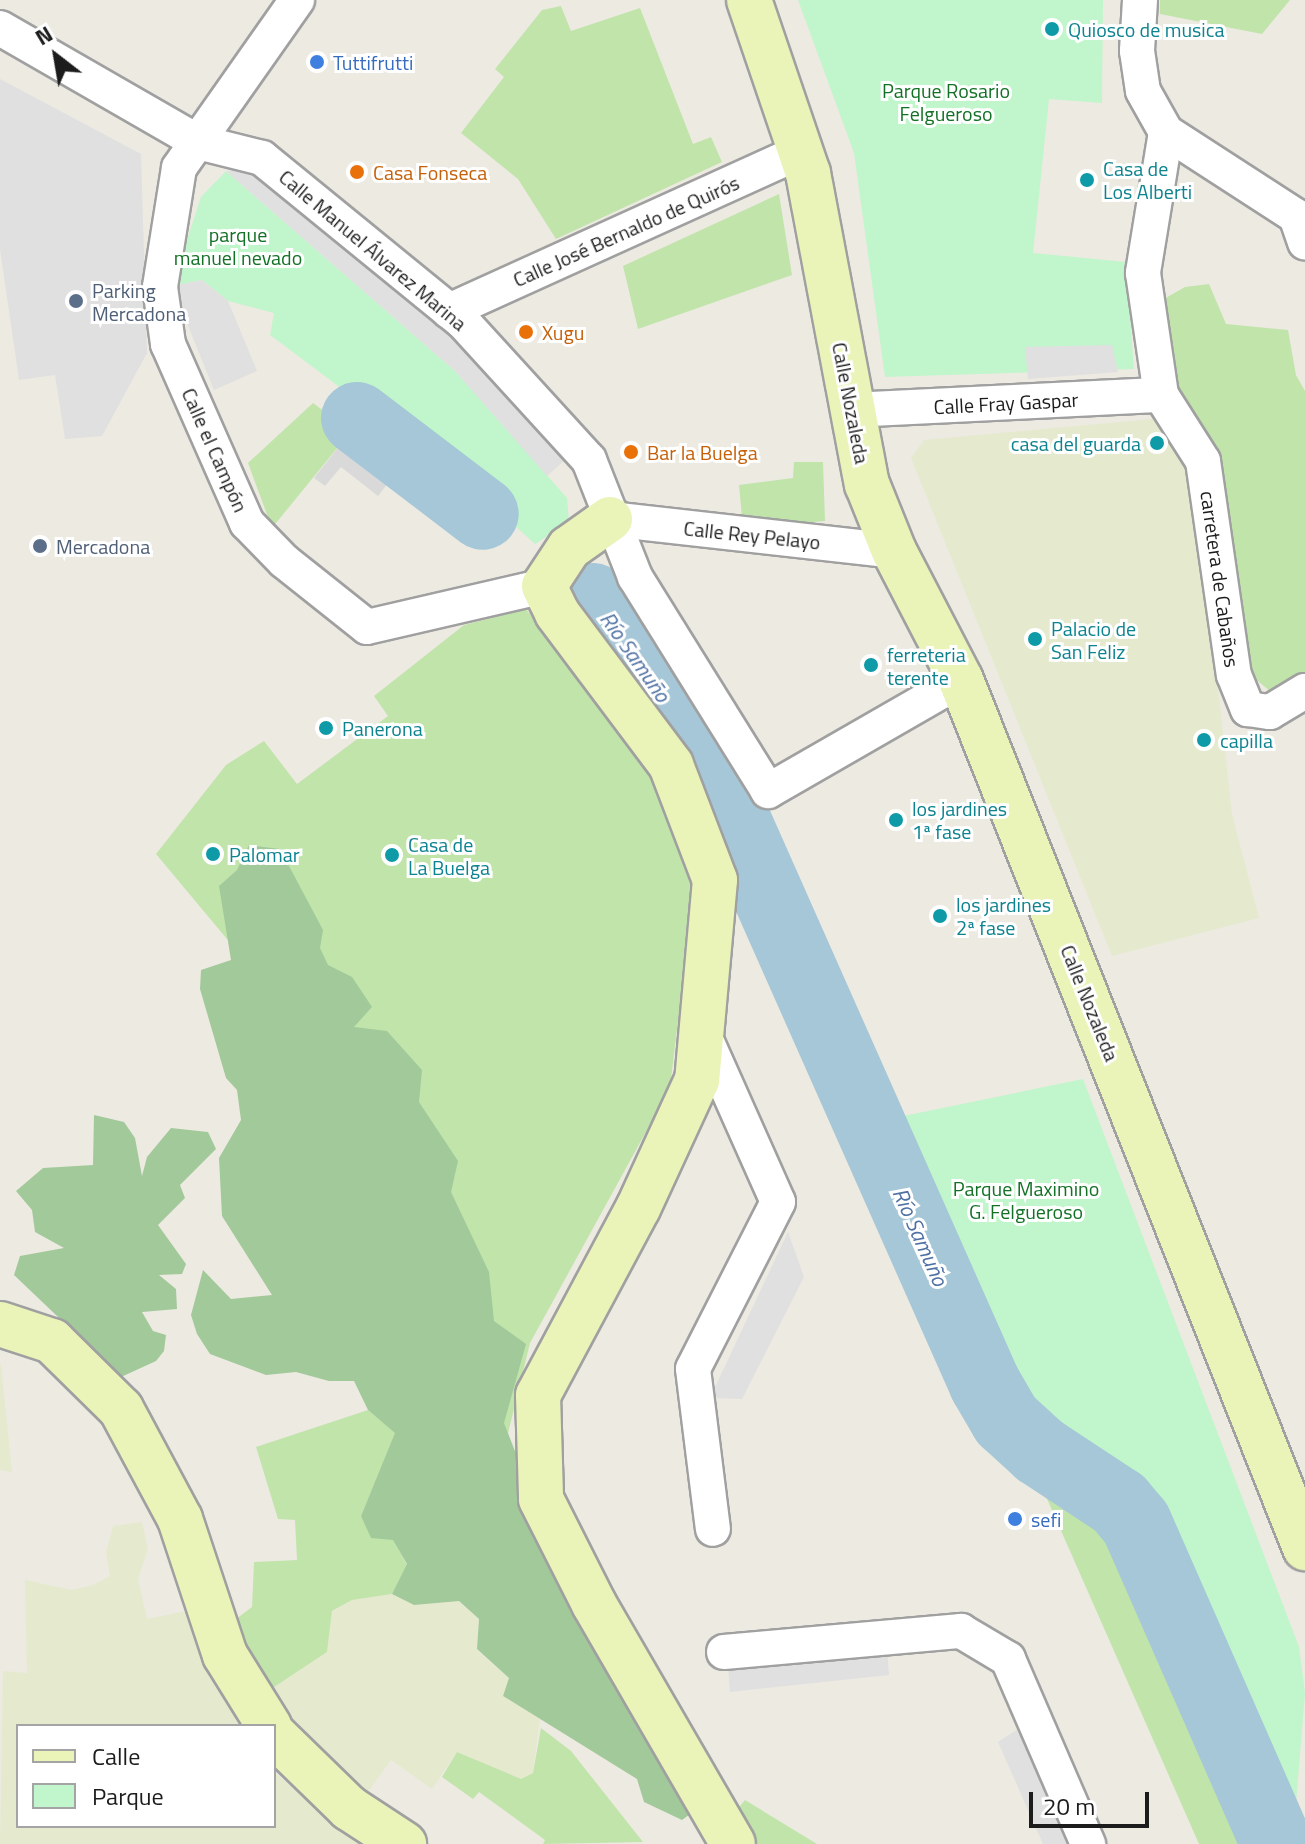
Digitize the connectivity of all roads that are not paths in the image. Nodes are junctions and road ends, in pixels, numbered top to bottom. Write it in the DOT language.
graph roads {
  1 [pos="297,0"];
  2 [pos="749,0"];
  3 [pos="1140,0"];
  4 [pos="0,28"];
  5 [pos="1166,132"];
  6 [pos="198,142"];
  7 [pos="802,151"];
  8 [pos="1305,242"];
  9 [pos="449,311"];
  10 [pos="1161,395"];
  11 [pos="852,410"];
  12 [pos="610,519"];
  13 [pos="894,551"];
  14 [pos="544,586"];
  15 [pos="961,680"];
  16 [pos="1305,691"];
  17 [pos="701,1029"];
  18 [pos="0,1324"];
  19 [pos="713,1529"];
  20 [pos="1305,1548"];
  21 [pos="724,1652"];
  22 [pos="268,1724"];
  23 [pos="276,1737"];
  24 [pos="404,1844"];
  25 [pos="733,1844"];
  26 [pos="1088,1844"];
  1 -- 6 [label="street"];
  2 -- 7 [label="street, Calle Nozaleda"];
  3 -- 5 [label="street"];
  4 -- 6 [label="street, Calle Manuel Álvarez Marina"];
  5 -- 8 [label="street"];
  5 -- 10 [label="street"];
  6 -- 9 [label="street, Calle Manuel Álvarez Marina"];
  6 -- 14 [label="street, Calle el Campón"];
  7 -- 9 [label="street, Calle José Bernaldo de Quirós"];
  7 -- 11 [label="street, Calle Nozaleda"];
  9 -- 12 [label="street, Calle Manuel Álvarez Marina"];
  10 -- 11 [label="street, Calle Fray Gaspar"];
  10 -- 16 [label="street, carretera de Cabaños"];
  11 -- 13 [label="street, Calle Nozaleda"];
  12 -- 13 [label="street, Calle Rey Pelayo"];
  12 -- 14 [label="street"];
  12 -- 15 [label="street, Calle Manuel Álvarez Marina"];
  13 -- 15 [label="street, Calle Nozaleda"];
  14 -- 17 [label="street"];
  15 -- 20 [label="street, Calle Nozaleda"];
  17 -- 19 [label="street"];
  17 -- 25 [label="street"];
  18 -- 22 [label="street"];
  21 -- 26 [label="street"];
  23 -- 24 [label="street"];
}
